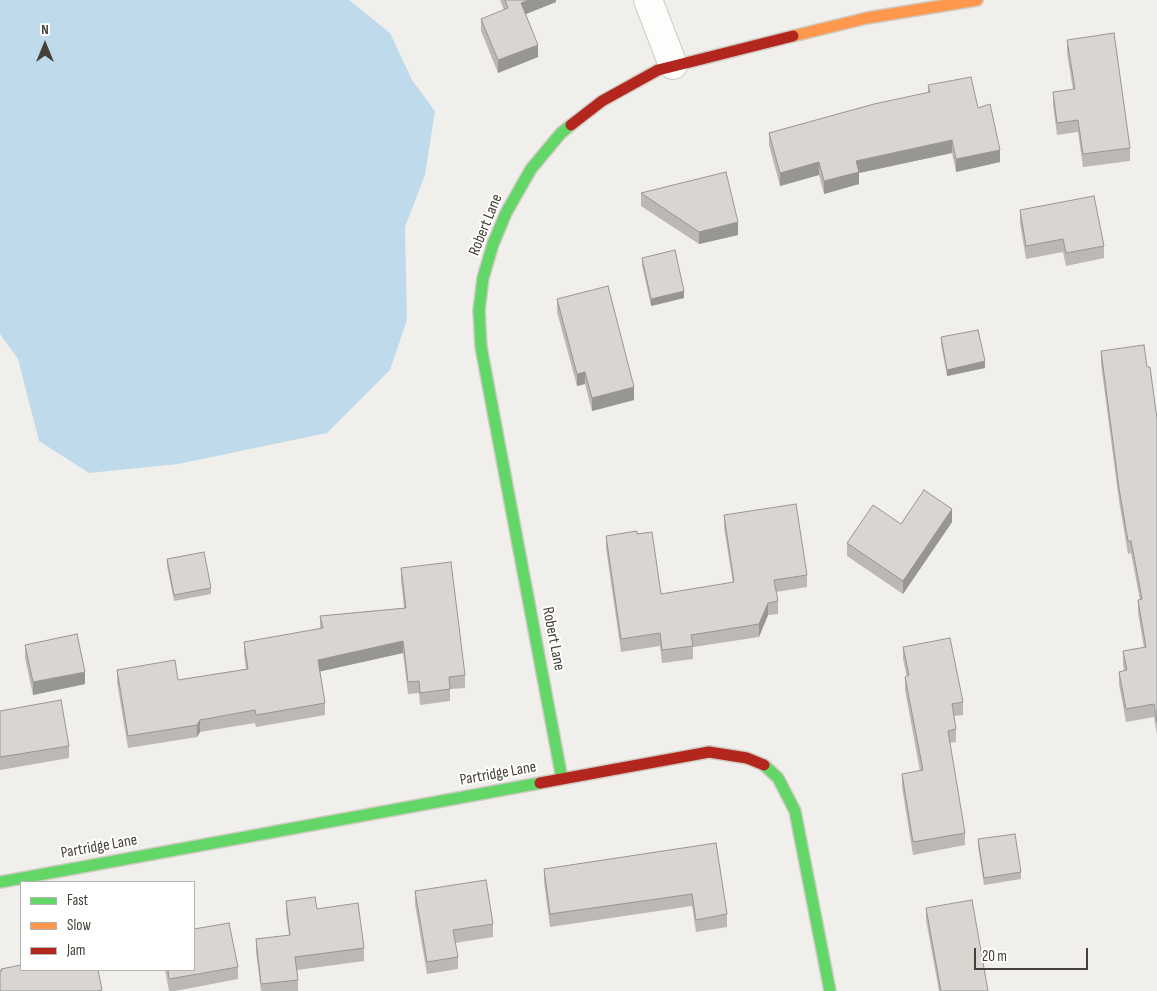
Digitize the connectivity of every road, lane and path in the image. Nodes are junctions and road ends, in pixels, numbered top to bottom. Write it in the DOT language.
graph roads {
  1 [pos="648,0"];
  2 [pos="977,0"];
  3 [pos="672,65"];
  4 [pos="562,779"];
  5 [pos="0,882"];
  6 [pos="830,991"];
  1 -- 3 [label="street"];
  2 -- 3 [label="street, Robert Lane"];
  3 -- 4 [label="street, Robert Lane"];
  4 -- 5 [label="street, Partridge Lane"];
  4 -- 6 [label="street, Partridge Lane"];
}
